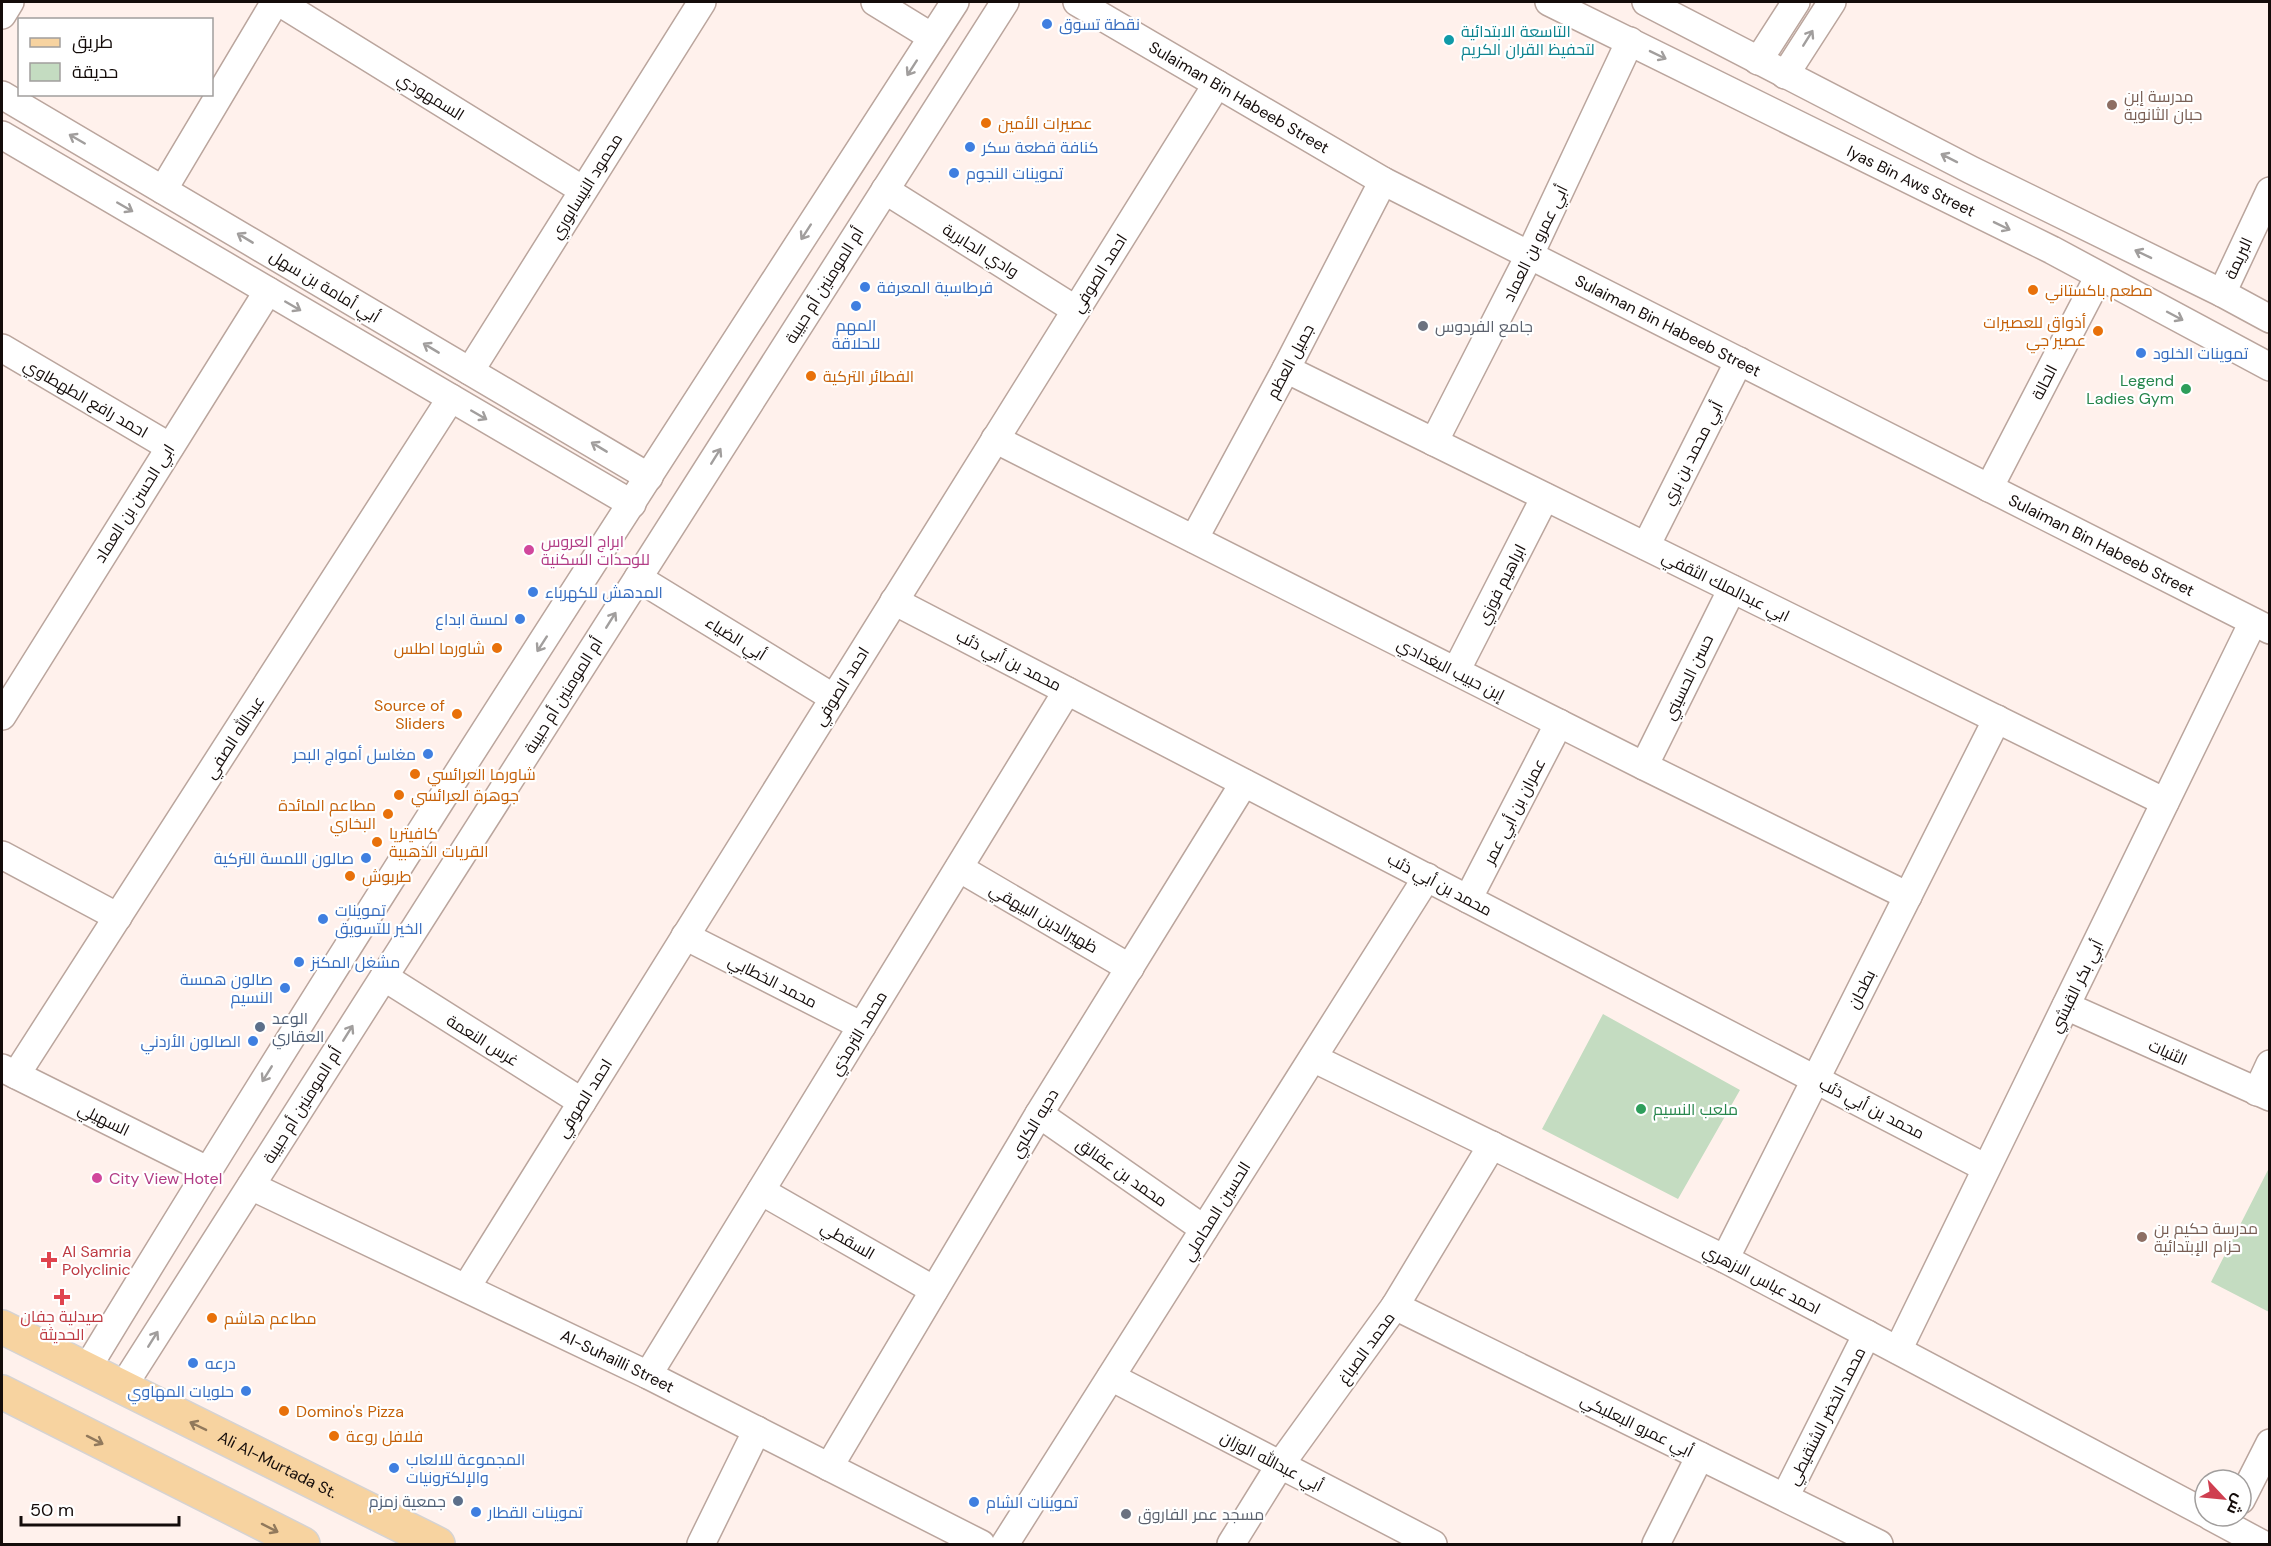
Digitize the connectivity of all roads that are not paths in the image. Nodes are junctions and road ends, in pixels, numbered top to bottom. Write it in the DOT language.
graph roads {
  1 [pos="10,2"];
  2 [pos="274,2"];
  3 [pos="279,2"];
  4 [pos="702,2"];
  5 [pos="875,2"];
  6 [pos="955,2"];
  7 [pos="1005,2"];
  8 [pos="1077,2"];
  9 [pos="1549,2"];
  10 [pos="1646,2"];
  11 [pos="1796,2"];
  12 [pos="1832,2"];
  13 [pos="2,15"];
  14 [pos="932,37"];
  15 [pos="1630,41"];
  16 [pos="1758,61"];
  17 [pos="1785,75"];
  18 [pos="1217,84"];
  19 [pos="2,95"];
  20 [pos="2,135"];
  21 [pos="1383,181"];
  22 [pos="163,190"];
  23 [pos="583,190"];
  24 [pos="885,190"];
  25 [pos="2270,191"];
  26 [pos="1530,254"];
  27 [pos="2099,276"];
  28 [pos="268,291"];
  29 [pos="2222,293"];
  30 [pos="1076,310"];
  31 [pos="2270,319"];
  32 [pos="2,348"];
  33 [pos="1739,361"];
  34 [pos="2270,368"];
  35 [pos="1286,369"];
  36 [pos="470,371"];
  37 [pos="451,398"];
  38 [pos="995,439"];
  39 [pos="1434,442"];
  40 [pos="170,447"];
  41 [pos="649,477"];
  42 [pos="1989,488"];
  43 [pos="1545,497"];
  44 [pos="632,504"];
  45 [pos="1194,539"];
  46 [pos="1646,546"];
  47 [pos="638,578"];
  48 [pos="1732,589"];
  49 [pos="894,601"];
  50 [pos="2261,626"];
  51 [pos="1456,671"];
  52 [pos="1067,691"];
  53 [pos="834,698"];
  54 [pos="2,716"];
  55 [pos="1997,719"];
  56 [pos="1559,723"];
  57 [pos="1644,766"];
  58 [pos="1244,783"];
  59 [pos="2166,802"];
  60 [pos="2,855"];
  61 [pos="959,868"];
  62 [pos="1427,877"];
  63 [pos="1908,896"];
  64 [pos="1468,899"];
  65 [pos="118,917"];
  66 [pos="685,936"];
  67 [pos="1130,968"];
  68 [pos="384,977"];
  69 [pos="2066,1006"];
  70 [pos="862,1026"];
  71 [pos="1313,1058"];
  72 [pos="2270,1064"];
  73 [pos="9,1072"];
  74 [pos="1816,1079"];
  75 [pos="2263,1094"];
  76 [pos="582,1102"];
  77 [pos="1039,1114"];
  78 [pos="1492,1145"];
  79 [pos="1986,1168"];
  80 [pos="207,1170"];
  81 [pos="251,1186"];
  82 [pos="761,1191"];
  83 [pos="1204,1229"];
  84 [pos="1725,1259"];
  85 [pos="466,1287"];
  86 [pos="934,1290"];
  87 [pos="1395,1306"];
  88 [pos="2,1327"];
  89 [pos="1867,1334"];
  90 [pos="1898,1350"];
  91 [pos="86,1370"];
  92 [pos="648,1375"];
  93 [pos="1111,1377"];
  94 [pos="118,1387"];
  95 [pos="2,1392"];
  96 [pos="757,1430"];
  97 [pos="2270,1443"];
  98 [pos="1700,1455"];
  99 [pos="1281,1465"];
  100 [pos="829,1467"];
  101 [pos="2253,1476"];
  102 [pos="1785,1497"];
  103 [pos="2193,1504"];
  104 [pos="2235,1528"];
  105 [pos="1863,1541"];
  106 [pos="303,1545"];
  107 [pos="438,1545"];
  108 [pos="701,1545"];
  109 [pos="981,1545"];
  110 [pos="1005,1545"];
  111 [pos="1231,1545"];
  112 [pos="1433,1545"];
  113 [pos="1656,1545"];
  114 [pos="2262,1545"];
  1 -- 13 [label="street"];
  2 -- 22 [label="street"];
  3 -- 23 [label="street, السمهودي"];
  4 -- 23 [label="street, محمود النيسابوري"];
  5 -- 14 [label="street"];
  6 -- 14 [label="street"];
  7 -- 24 [label="street, أم المومنين أم حبيبة"];
  8 -- 18 [label="street, Sulaiman Bin Habeeb Street"];
  9 -- 15 [label="street, Iyas Bin Aws Street"];
  10 -- 16 [label="street"];
  11 -- 16 [label="street"];
  17 -- 12 [label="street, one-way"];
  14 -- 41 [label="street, one-way"];
  15 -- 26 [label="street, أبي عمرو بن العماد"];
  15 -- 27 [label="street, Iyas Bin Aws Street, one-way"];
  16 -- 17 [label="street"];
  29 -- 17 [label="street, one-way"];
  18 -- 21 [label="street, Sulaiman Bin Habeeb Street"];
  18 -- 30 [label="street, احمد الصوفي"];
  22 -- 19 [label="street, أبي أمامة بن سهل, one-way"];
  20 -- 28 [label="street, أبي أمامة بن سهل, one-way"];
  21 -- 26 [label="street, Sulaiman Bin Habeeb Street"];
  21 -- 35 [label="street, جميل العظم"];
  36 -- 22 [label="street, أبي أمامة بن سهل, one-way"];
  23 -- 36 [label="street, محمود النيسابوري"];
  24 -- 30 [label="street, وادي الجابرية"];
  47 -- 24 [label="street, أم المومنين أم حبيبة, one-way"];
  25 -- 29 [label="street, البريمة"];
  26 -- 33 [label="street, Sulaiman Bin Habeeb Street"];
  26 -- 39 [label="street, أبي عمرو بن العماد"];
  27 -- 34 [label="street, Iyas Bin Aws Street, one-way"];
  27 -- 42 [label="street, الحالة"];
  28 -- 37 [label="street, أبي أمامة بن سهل, one-way"];
  28 -- 40 [label="street, ابي الحسن بن العماد"];
  29 -- 31 [label="street"];
  30 -- 38 [label="street, احمد الصوفي"];
  32 -- 40 [label="street, احمد رافع الطهطاوي"];
  33 -- 42 [label="street, Sulaiman Bin Habeeb Street"];
  33 -- 46 [label="street, أبي محمد بن بري"];
  35 -- 39 [label="street, ابي عبدالملك الثقفي"];
  35 -- 45 [label="street, جميل العظم"];
  41 -- 36 [label="street, أبي أمامة بن سهل, one-way"];
  37 -- 44 [label="street, أبي أمامة بن سهل, one-way"];
  37 -- 65 [label="street, عبدالله الصفي"];
  38 -- 45 [label="street, إبن حبيب البغدادي"];
  38 -- 49 [label="street, احمد الصوفي"];
  39 -- 43 [label="street, ابي عبدالملك الثقفي"];
  40 -- 54 [label="street, ابي الحسن بن العماد"];
  41 -- 44 [label="street"];
  42 -- 50 [label="street, Sulaiman Bin Habeeb Street"];
  43 -- 46 [label="street, ابي عبدالملك الثقفي"];
  43 -- 51 [label="street, ابراهيم فوزي"];
  44 -- 80 [label="street, one-way"];
  45 -- 51 [label="street, إبن حبيب البغدادي"];
  46 -- 48 [label="street, ابي عبدالملك الثقفي"];
  47 -- 53 [label="street, أبي الضياء"];
  68 -- 47 [label="street, أم المومنين أم حبيبة, one-way"];
  48 -- 55 [label="street, ابي عبدالملك الثقفي"];
  48 -- 57 [label="street, حسن الحسيني"];
  49 -- 52 [label="street, محمد بن أبي ذئب"];
  49 -- 53 [label="street, احمد الصوفي"];
  50 -- 59 [label="street, أبي بكر القبشي"];
  51 -- 56 [label="street, إبن حبيب البغدادي"];
  52 -- 58 [label="street, محمد بن أبي ذئب"];
  52 -- 61 [label="street, محمد الترمذي"];
  53 -- 66 [label="street, احمد الصوفي"];
  55 -- 59 [label="street, ابي عبدالملك الثقفي"];
  55 -- 63 [label="street, بطحان"];
  56 -- 57 [label="street, إبن حبيب البغدادي"];
  56 -- 64 [label="street, عمران بن أبي عمر"];
  57 -- 63 [label="street, إبن حبيب البغدادي"];
  58 -- 62 [label="street, محمد بن أبي ذئب"];
  58 -- 67 [label="street, دحيه الكلبي"];
  59 -- 69 [label="street, أبي بكر القبشي"];
  60 -- 65 [label="street"];
  61 -- 67 [label="street, ظهيرالدين البيهقي"];
  61 -- 70 [label="street, محمد الترمذي"];
  62 -- 64 [label="street, محمد بن أبي ذئب"];
  62 -- 71 [label="street, الحسين المحاملي"];
  63 -- 74 [label="street, بطحان"];
  64 -- 74 [label="street, محمد بن أبي ذئب"];
  65 -- 73 [label="street, عبدالله الصفي"];
  66 -- 70 [label="street, محمد الخطابي"];
  66 -- 76 [label="street, احمد الصوفي"];
  67 -- 77 [label="street, دحيه الكلبي"];
  68 -- 76 [label="street, غرس النعمة"];
  81 -- 68 [label="street, أم المومنين أم حبيبة, one-way"];
  69 -- 75 [label="street, الثنيات"];
  69 -- 79 [label="street, أبي بكر القبشي"];
  70 -- 82 [label="street, محمد الترمذي"];
  71 -- 78 [label="street, احمد عباس الازهري"];
  71 -- 83 [label="street, الحسين المحاملي"];
  72 -- 75 [label="street"];
  73 -- 80 [label="street, السهيلي"];
  74 -- 79 [label="street, محمد بن أبي ذئب"];
  74 -- 84 [label="street, بطحان"];
  76 -- 85 [label="street, احمد الصوفي"];
  77 -- 83 [label="street, محمد بن عفالق"];
  77 -- 86 [label="street, دحيه الكلبي"];
  78 -- 84 [label="street, احمد عباس الازهري"];
  78 -- 87 [label="street, محمد الصباغ"];
  79 -- 90 [label="street, أبي بكر القبشي"];
  80 -- 91 [label="street"];
  81 -- 85 [label="street, Al-Suhailli Street"];
  94 -- 81 [label="street, أم المومنين أم حبيبة, one-way"];
  82 -- 86 [label="street, السقطي"];
  82 -- 92 [label="street, محمد الترمذي"];
  83 -- 93 [label="street, الحسين المحاملي"];
  84 -- 89 [label="street, احمد عباس الازهري"];
  85 -- 92 [label="street, Al-Suhailli Street"];
  86 -- 100 [label="street, دحيه الكلبي"];
  87 -- 98 [label="street, أبي عمرو البعلبكي"];
  87 -- 99 [label="street, محمد الصباغ"];
  88 -- 91 [label="main road, Ali Al-Murtada St."];
  89 -- 90 [label="street, احمد عباس الازهري"];
  89 -- 102 [label="street, محمد الخضر الشنقيطي"];
  90 -- 103 [label="street, احمد عباس الازهري"];
  91 -- 94 [label="main road, Ali Al-Murtada St."];
  92 -- 96 [label="street, Al-Suhailli Street"];
  93 -- 99 [label="street, أبي عبدالله الوزان"];
  93 -- 110 [label="street, الحسين المحاملي"];
  107 -- 94 [label="main road, Ali Al-Murtada St., one-way"];
  95 -- 106 [label="main road, one-way"];
  96 -- 100 [label="street, Al-Suhailli Street"];
  96 -- 108 [label="street"];
  97 -- 101 [label="street"];
  98 -- 102 [label="street, أبي عمرو البعلبكي"];
  98 -- 113 [label="street"];
  99 -- 111 [label="street, محمد الصباغ"];
  99 -- 112 [label="street, أبي عبدالله الوزان"];
  100 -- 109 [label="street, Al-Suhailli Street"];
  102 -- 105 [label="street, أبي عمرو البعلبكي"];
  104 -- 114 [label="street, احمد عباس الازهري"];
}
